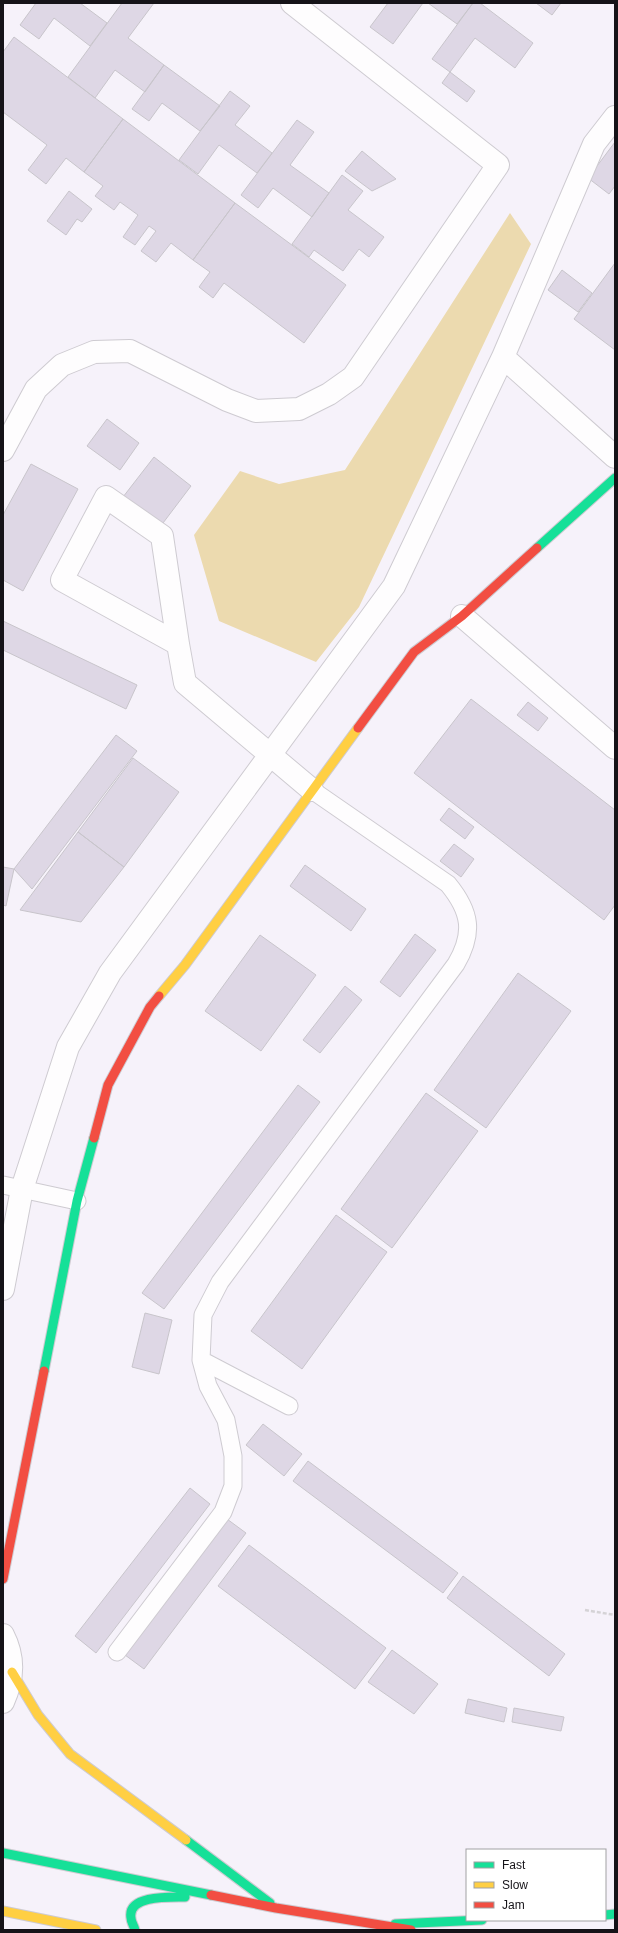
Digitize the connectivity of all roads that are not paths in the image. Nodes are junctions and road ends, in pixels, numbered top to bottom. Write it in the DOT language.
graph roads {
  1 [pos="292,3"];
  2 [pos="615,118"];
  3 [pos="503,357"];
  4 [pos="3,450"];
  5 [pos="615,457"];
  6 [pos="615,478"];
  7 [pos="462,616"];
  8 [pos="178,644"];
  9 [pos="615,748"];
  10 [pos="269,754"];
  11 [pos="312,790"];
  12 [pos="13,1187"];
  13 [pos="76,1201"];
  14 [pos="3,1288"];
  15 [pos="201,1360"];
  16 [pos="289,1406"];
  17 [pos="3,1579"];
  18 [pos="3,1635"];
  19 [pos="117,1652"];
  20 [pos="12,1672"];
  21 [pos="3,1702"];
  22 [pos="3,1853"];
  23 [pos="214,1895"];
  24 [pos="276,1908"];
  25 [pos="3,1911"];
  26 [pos="466,1921"];
  27 [pos="380,1924"];
  28 [pos="96,1930"];
  29 [pos="135,1930"];
  30 [pos="411,1930"];
  1 -- 4 [label="street"];
  2 -- 3 [label="street"];
  3 -- 5 [label="street"];
  3 -- 10 [label="street"];
  6 -- 7 [label="street"];
  7 -- 9 [label="street"];
  7 -- 11 [label="street"];
  8 -- 8 [label="street"];
  8 -- 10 [label="street"];
  10 -- 11 [label="street"];
  10 -- 12 [label="street"];
  11 -- 13 [label="street"];
  11 -- 15 [label="lane"];
  12 -- 13 [label="lane"];
  12 -- 14 [label="street"];
  13 -- 17 [label="street"];
  15 -- 16 [label="lane"];
  15 -- 19 [label="lane"];
  18 -- 20 [label="street"];
  20 -- 21 [label="street"];
  20 -- 24 [label="street"];
  22 -- 23 [label="street"];
  23 -- 24 [label="street"];
  23 -- 29 [label="street"];
  24 -- 27 [label="street"];
  25 -- 28 [label="street"];
  26 -- 27 [label="street"];
  27 -- 30 [label="street"];
}
